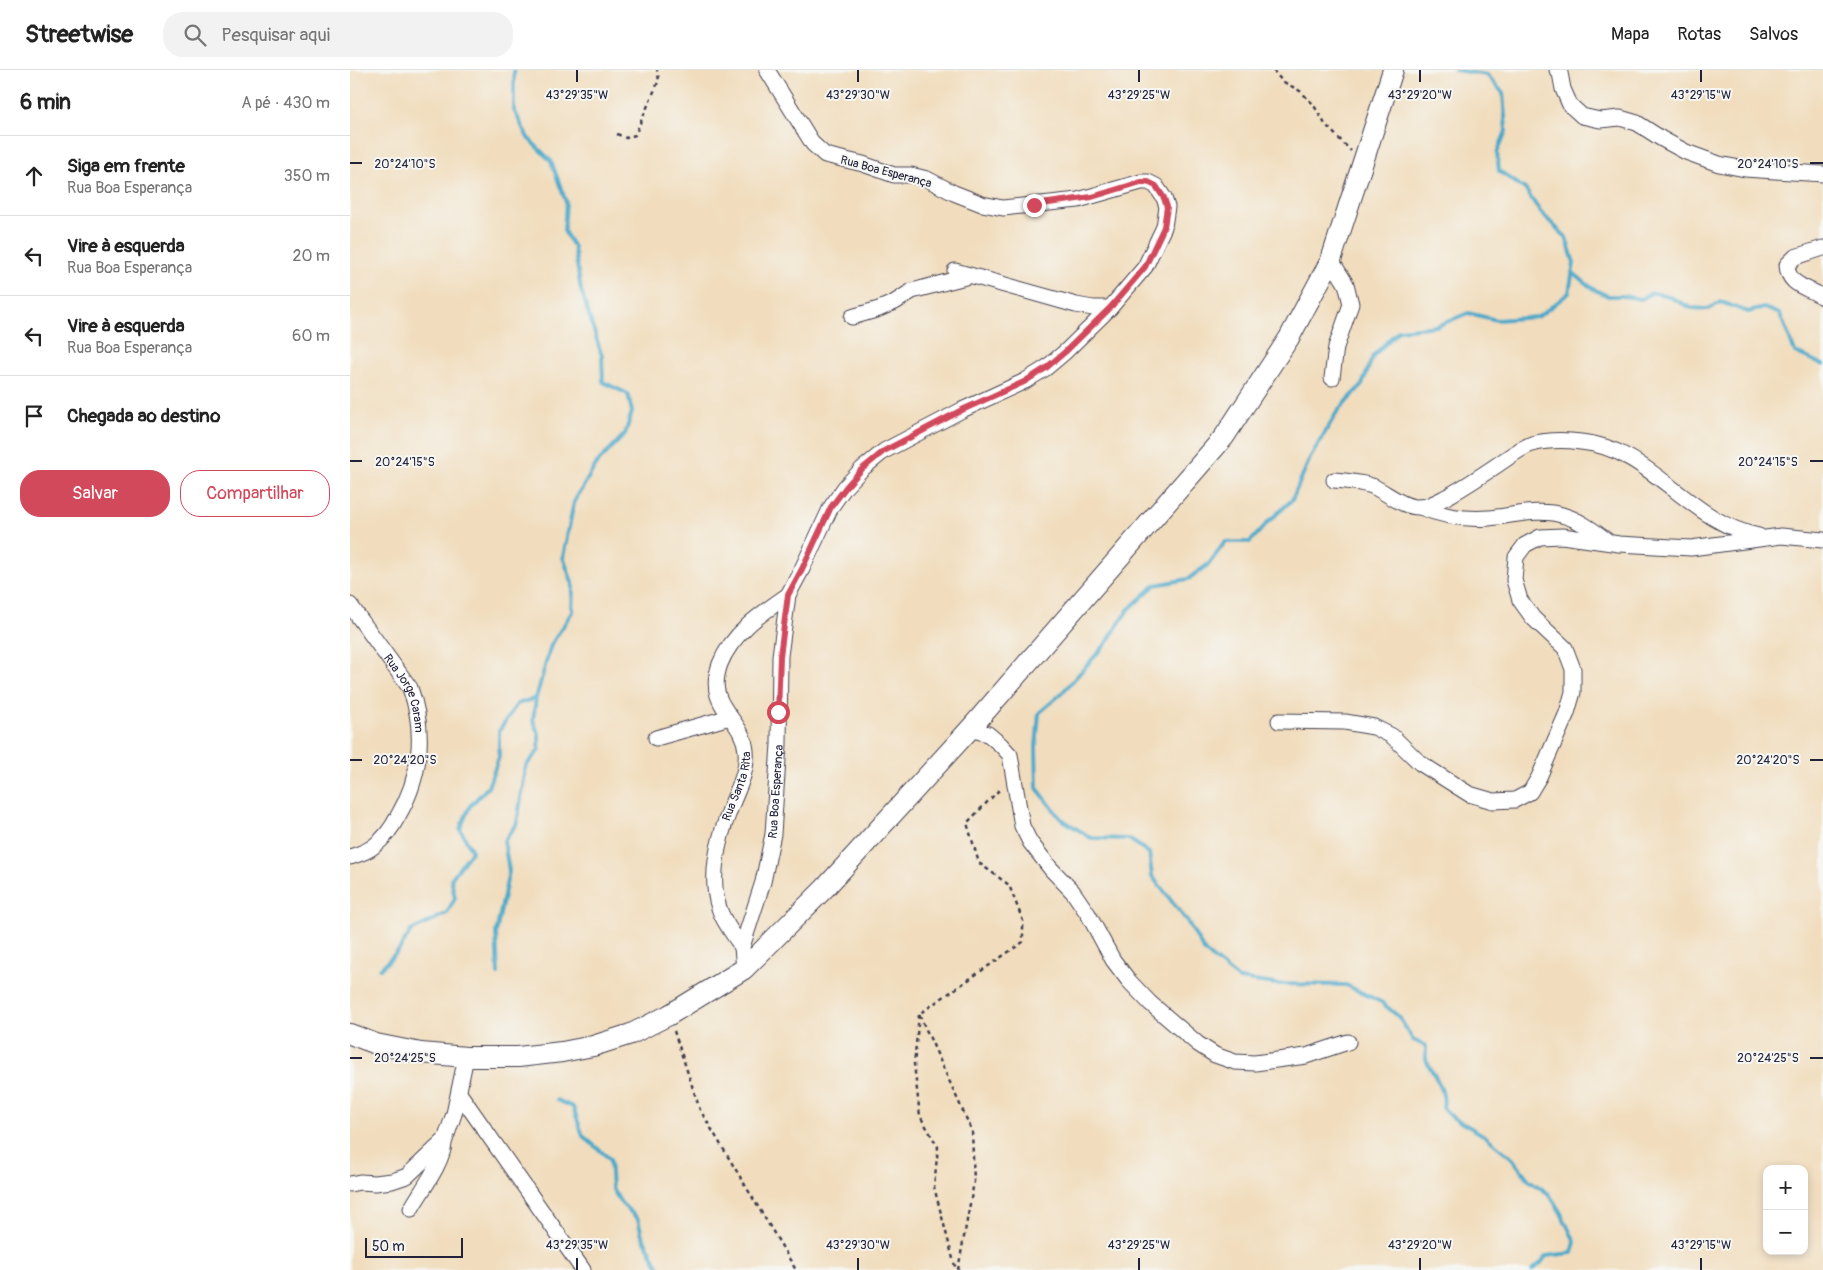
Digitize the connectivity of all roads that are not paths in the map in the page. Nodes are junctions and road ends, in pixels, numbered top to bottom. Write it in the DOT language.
graph roads {
  1 [pos="768,70"];
  2 [pos="1393,70"];
  3 [pos="1557,70"];
  4 [pos="1823,174"];
  5 [pos="1823,248"];
  6 [pos="1331,260"];
  7 [pos="1823,297"];
  8 [pos="1110,308"];
  9 [pos="852,317"];
  10 [pos="1332,378"];
  11 [pos="1334,480"];
  12 [pos="1420,508"];
  13 [pos="1771,538"];
  14 [pos="1823,540"];
  15 [pos="1611,543"];
  16 [pos="788,595"];
  17 [pos="350,605"];
  18 [pos="730,717"];
  19 [pos="1280,722"];
  20 [pos="970,729"];
  21 [pos="656,738"];
  22 [pos="350,857"];
  23 [pos="742,947"];
  24 [pos="744,969"];
  25 [pos="350,1034"];
  26 [pos="1348,1042"];
  27 [pos="466,1057"];
  28 [pos="459,1093"];
  29 [pos="445,1140"];
  30 [pos="350,1184"];
  31 [pos="411,1209"];
  32 [pos="583,1270"];
  1 -- 8 [label="street, Rua Boa Esperança"];
  2 -- 6 [label="main road"];
  3 -- 4 [label="street"];
  5 -- 7 [label="street"];
  6 -- 10 [label="street"];
  6 -- 20 [label="main road"];
  8 -- 9 [label="street"];
  8 -- 16 [label="street, Rua Boa Esperança"];
  11 -- 12 [label="street"];
  12 -- 13 [label="street"];
  12 -- 15 [label="street"];
  13 -- 14 [label="street"];
  13 -- 15 [label="street"];
  15 -- 19 [label="street"];
  16 -- 18 [label="street, Rua Santa Rita"];
  16 -- 23 [label="street, Rua Boa Esperança"];
  17 -- 22 [label="street, Rua Jorge Caram"];
  18 -- 21 [label="street"];
  18 -- 23 [label="street, Rua Santa Rita"];
  20 -- 24 [label="main road"];
  20 -- 26 [label="street"];
  23 -- 24 [label="street, Rua Boa Esperança"];
  24 -- 27 [label="main road"];
  25 -- 27 [label="main road"];
  27 -- 28 [label="street"];
  28 -- 29 [label="street"];
  28 -- 32 [label="street"];
  29 -- 30 [label="street"];
  29 -- 31 [label="street"];
}
